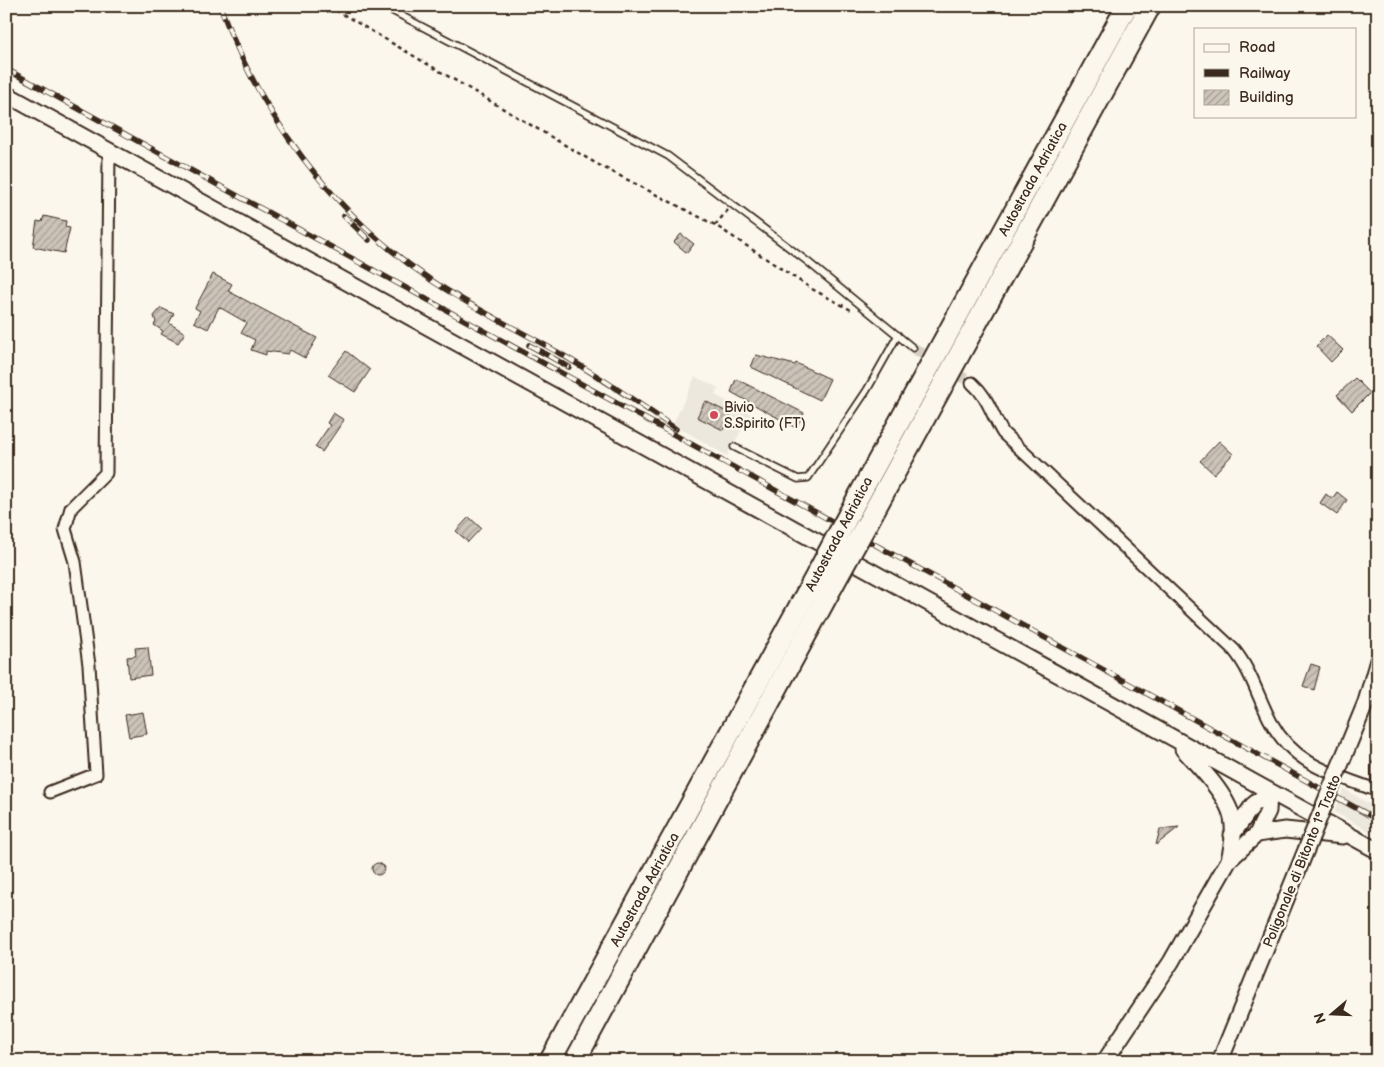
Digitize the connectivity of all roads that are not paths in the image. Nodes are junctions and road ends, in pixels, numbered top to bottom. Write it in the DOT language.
graph roads {
  1 [pos="383,6"];
  2 [pos="1127,6"];
  3 [pos="1150,6"];
  4 [pos="6,95"];
  5 [pos="109,151"];
  6 [pos="898,335"];
  7 [pos="913,348"];
  8 [pos="972,382"];
  9 [pos="734,447"];
  10 [pos="825,580"];
  11 [pos="1378,660"];
  12 [pos="1174,739"];
  13 [pos="1378,766"];
  14 [pos="1378,781"];
  15 [pos="1378,791"];
  16 [pos="50,792"];
  17 [pos="1269,792"];
  18 [pos="1256,834"];
  19 [pos="1232,835"];
  20 [pos="1350,836"];
  21 [pos="1378,851"];
  22 [pos="1229,860"];
  23 [pos="550,1061"];
  24 [pos="575,1061"];
  25 [pos="1105,1061"];
  26 [pos="1220,1061"];
  1 -- 6 [label="lane"];
  2 -- 10 [label="highway, Autostrada Adriatica, bridge"];
  3 -- 10 [label="highway, Autostrada Adriatica, bridge"];
  4 -- 5 [label="main road"];
  5 -- 12 [label="main road"];
  5 -- 16 [label="street"];
  6 -- 7 [label="lane"];
  6 -- 9 [label="lane"];
  8 -- 15 [label="street"];
  10 -- 23 [label="highway, Autostrada Adriatica"];
  10 -- 24 [label="highway, Autostrada Adriatica"];
  11 -- 26 [label="main road, Poligonale di Bitonto 1° Tratto, bridge"];
  12 -- 17 [label="main road"];
  12 -- 19 [label="main road"];
  13 -- 14 [label="street"];
  17 -- 18 [label="main road"];
  17 -- 19 [label="main road"];
  17 -- 20 [label="main road"];
  18 -- 20 [label="main road"];
  18 -- 22 [label="main road"];
  19 -- 22 [label="main road"];
  20 -- 21 [label="main road"];
  22 -- 25 [label="main road"];
}
